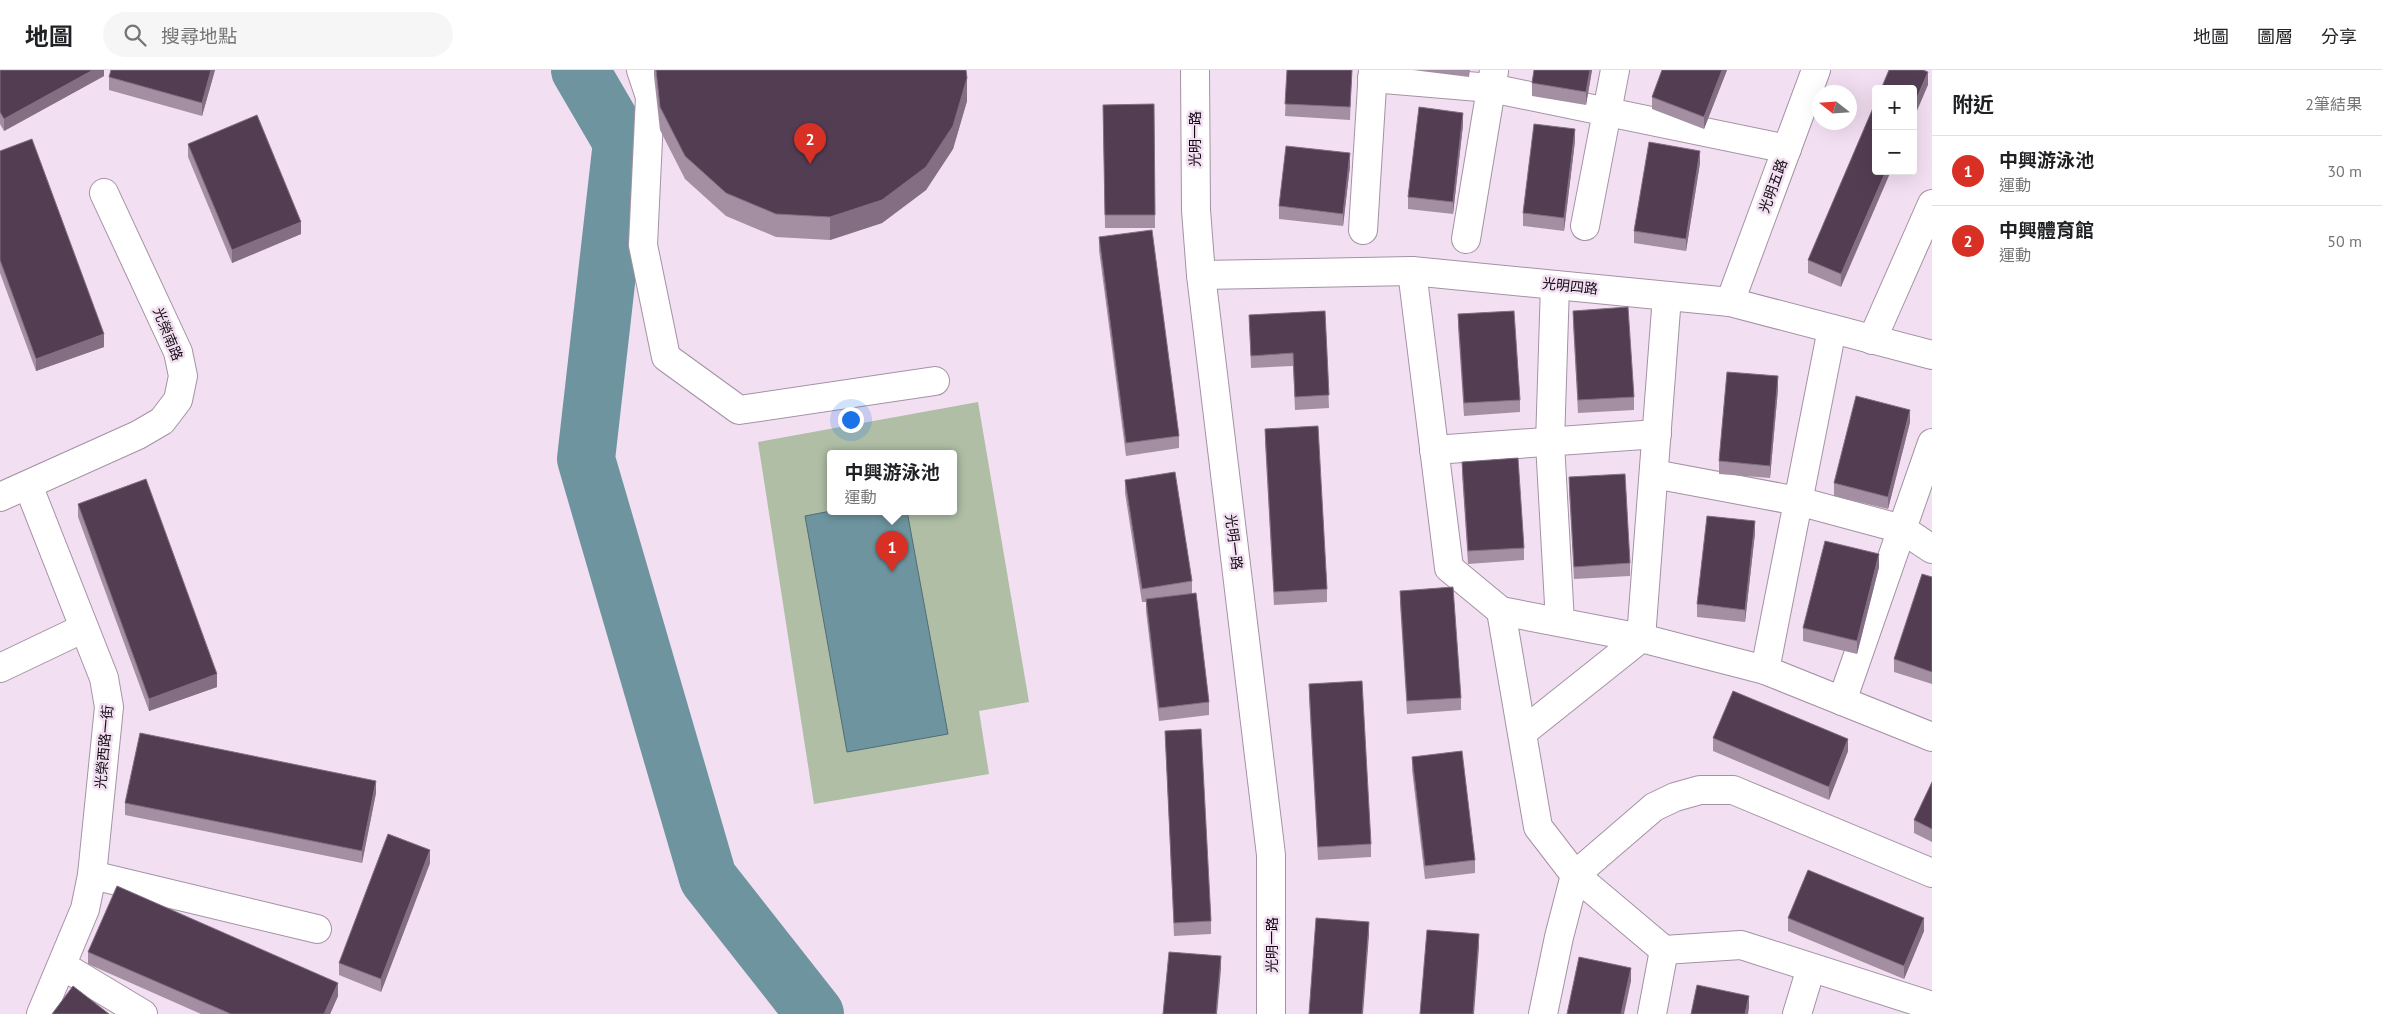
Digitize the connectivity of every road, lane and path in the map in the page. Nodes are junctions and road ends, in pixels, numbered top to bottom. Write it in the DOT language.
graph roads {
  1 [pos="641,70"];
  2 [pos="1195,70"];
  3 [pos="1615,70"];
  4 [pos="1816,70"];
  5 [pos="1372,74"];
  6 [pos="1492,79"];
  7 [pos="1606,113"];
  8 [pos="1787,149"];
  9 [pos="104,193"];
  10 [pos="1932,204"];
  11 [pos="1585,226"];
  12 [pos="1363,230"];
  13 [pos="1466,239"];
  14 [pos="1412,271"];
  15 [pos="1201,275"];
  16 [pos="1555,285"];
  17 [pos="1668,296"];
  18 [pos="1730,302"];
  19 [pos="1832,330"];
  20 [pos="1872,340"];
  21 [pos="1932,355"];
  22 [pos="935,381"];
  23 [pos="1657,434"];
  24 [pos="1550,443"];
  25 [pos="1932,443"];
  26 [pos="1434,450"];
  27 [pos="1654,474"];
  28 [pos="28,485"];
  29 [pos="0,497"];
  30 [pos="1798,501"];
  31 [pos="1902,529"];
  32 [pos="1932,549"];
  33 [pos="1502,611"];
  34 [pos="1560,622"];
  35 [pos="84,628"];
  36 [pos="1641,638"];
  37 [pos="0,668"];
  38 [pos="1765,670"];
  39 [pos="1842,701"];
  40 [pos="1523,732"];
  41 [pos="1932,738"];
  42 [pos="1932,873"];
  43 [pos="92,875"];
  44 [pos="1575,875"];
  45 [pos="317,929"];
  46 [pos="1664,950"];
  47 [pos="63,966"];
  48 [pos="1810,968"];
  49 [pos="1917,1007"];
  50 [pos="41,1014"];
  51 [pos="143,1014"];
  52 [pos="1271,1014"];
  53 [pos="1543,1014"];
  54 [pos="1652,1014"];
  55 [pos="1797,1014"];
  1 -- 22 [label="street"];
  2 -- 15 [label="street, 光明一路"];
  3 -- 7 [label="street"];
  4 -- 8 [label="street, 光明五路"];
  5 -- 6 [label="street"];
  5 -- 12 [label="street"];
  6 -- 7 [label="street"];
  6 -- 13 [label="street"];
  7 -- 8 [label="street"];
  7 -- 11 [label="street"];
  8 -- 18 [label="street, 光明五路"];
  9 -- 28 [label="street, 光榮南路"];
  10 -- 20 [label="street"];
  14 -- 15 [label="street, 光明四路"];
  14 -- 16 [label="street, 光明四路"];
  14 -- 26 [label="street"];
  15 -- 52 [label="street, 光明一路"];
  16 -- 17 [label="street, 光明四路"];
  16 -- 24 [label="street"];
  17 -- 18 [label="street, 光明四路"];
  17 -- 23 [label="street"];
  18 -- 19 [label="street, 光明四路"];
  19 -- 20 [label="street, 光明四路"];
  19 -- 30 [label="street"];
  20 -- 21 [label="street, 光明四路"];
  23 -- 24 [label="street"];
  23 -- 27 [label="street"];
  24 -- 26 [label="street"];
  24 -- 34 [label="street"];
  25 -- 31 [label="street"];
  26 -- 33 [label="street"];
  27 -- 30 [label="street"];
  27 -- 36 [label="street"];
  28 -- 29 [label="street, 光榮南路"];
  28 -- 35 [label="street, 光榮西路一街"];
  30 -- 31 [label="street"];
  30 -- 38 [label="street"];
  31 -- 32 [label="street"];
  31 -- 39 [label="street"];
  33 -- 34 [label="street"];
  33 -- 40 [label="street"];
  34 -- 36 [label="street"];
  35 -- 37 [label="street"];
  35 -- 43 [label="street, 光榮西路一街"];
  36 -- 38 [label="street"];
  36 -- 40 [label="street"];
  38 -- 39 [label="street"];
  39 -- 41 [label="street"];
  40 -- 44 [label="street"];
  42 -- 44 [label="street"];
  43 -- 45 [label="street"];
  43 -- 47 [label="street, 光榮西路一街"];
  44 -- 46 [label="street"];
  44 -- 53 [label="street"];
  46 -- 48 [label="street"];
  46 -- 54 [label="street"];
  47 -- 50 [label="street, 光榮西路一街"];
  47 -- 51 [label="street"];
  48 -- 49 [label="street"];
  48 -- 55 [label="street"];
}
